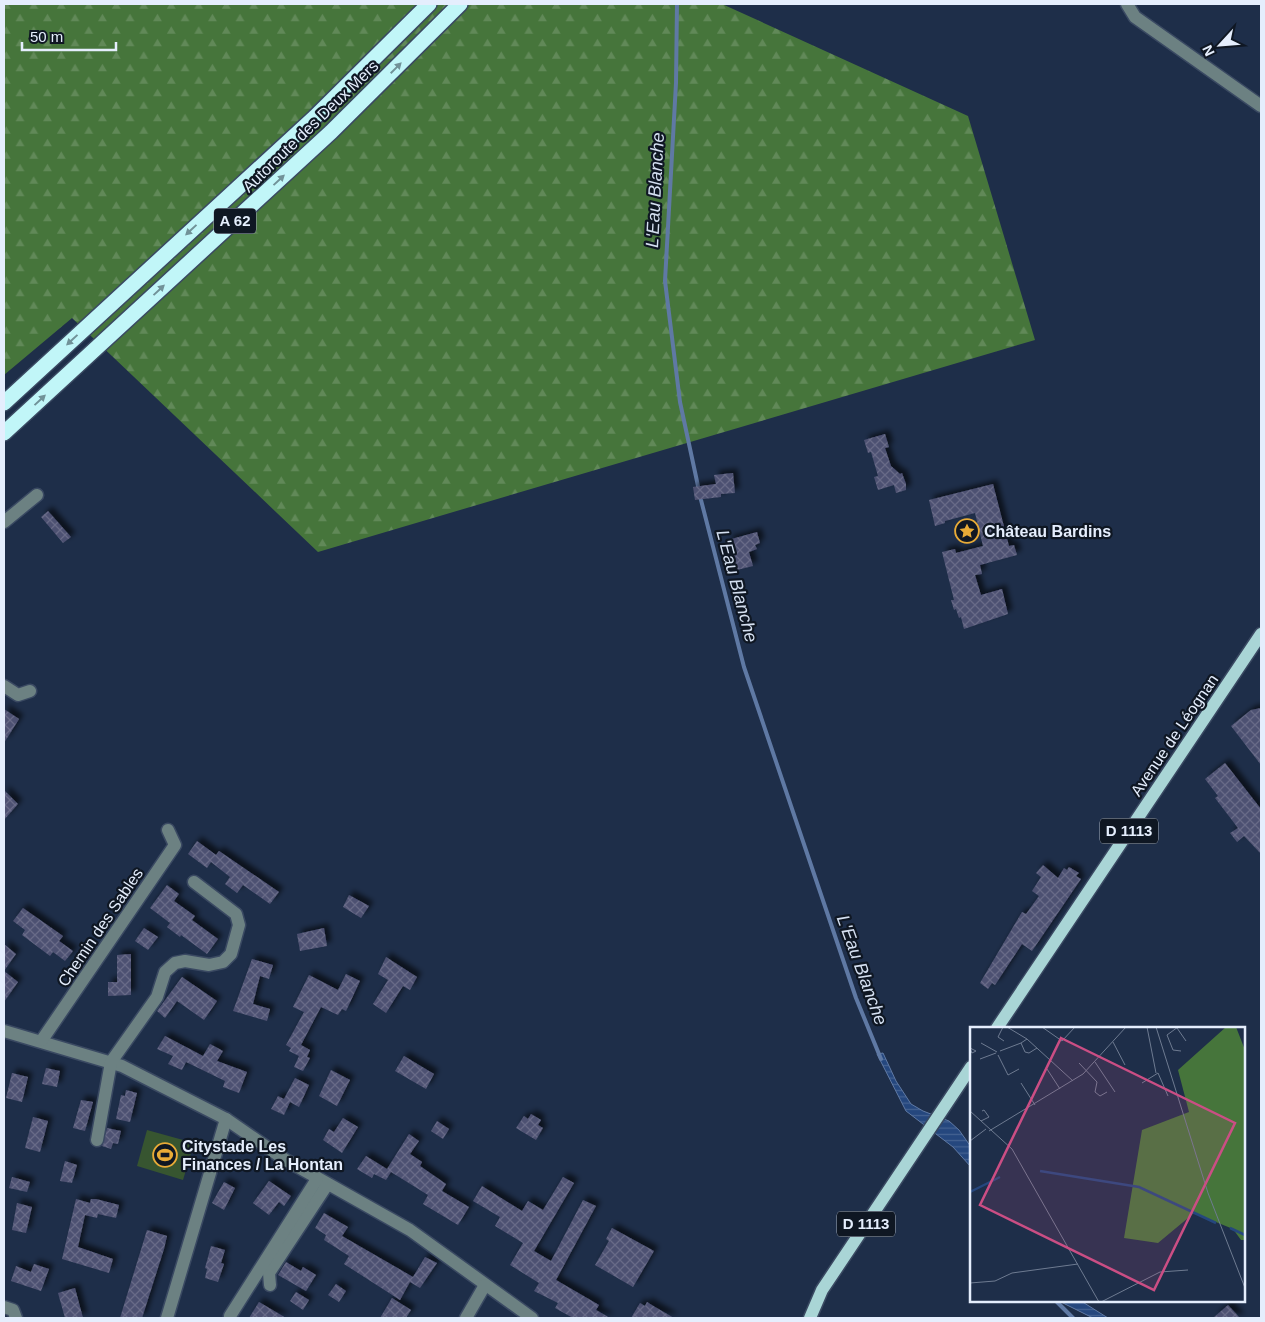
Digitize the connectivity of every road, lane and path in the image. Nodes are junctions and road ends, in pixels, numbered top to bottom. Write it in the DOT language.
graph roads {
  1 [pos="429,4"];
  2 [pos="460,4"];
  3 [pos="1127,4"];
  4 [pos="1261,106"];
  5 [pos="4,403"];
  6 [pos="4,433"];
  7 [pos="36,495"];
  8 [pos="4,522"];
  9 [pos="1261,634"];
  10 [pos="4,686"];
  11 [pos="30,691"];
  12 [pos="168,830"];
  13 [pos="194,882"];
  14 [pos="998,1027"];
  15 [pos="4,1030"];
  16 [pos="42,1040"];
  17 [pos="111,1062"];
  18 [pos="970,1068"];
  19 [pos="226,1119"];
  20 [pos="97,1140"];
  21 [pos="322,1182"];
  22 [pos="270,1284"];
  23 [pos="486,1285"];
  24 [pos="4,1307"];
  25 [pos="230,1316"];
  26 [pos="16,1318"];
  27 [pos="167,1318"];
  28 [pos="466,1318"];
  29 [pos="532,1318"];
  30 [pos="810,1318"];
  1 -- 5 [label="highway, Autoroute des Deux Mers / A 62, one-way"];
  6 -- 2 [label="highway, Autoroute des Deux Mers / A 62, one-way"];
  3 -- 4 [label="street"];
  7 -- 8 [label="street"];
  9 -- 14 [label="main road, Avenue de Léognan / D 1113"];
  10 -- 11 [label="street"];
  12 -- 16 [label="street, Chemin des Sables"];
  13 -- 17 [label="street"];
  15 -- 16 [label="street"];
  16 -- 17 [label="street"];
  17 -- 19 [label="street"];
  17 -- 20 [label="street"];
  18 -- 30 [label="main road, D 1113"];
  19 -- 21 [label="street"];
  19 -- 27 [label="street"];
  21 -- 22 [label="street"];
  21 -- 23 [label="street"];
  21 -- 25 [label="street"];
  23 -- 28 [label="street"];
  23 -- 29 [label="street"];
  24 -- 26 [label="street"];
}
